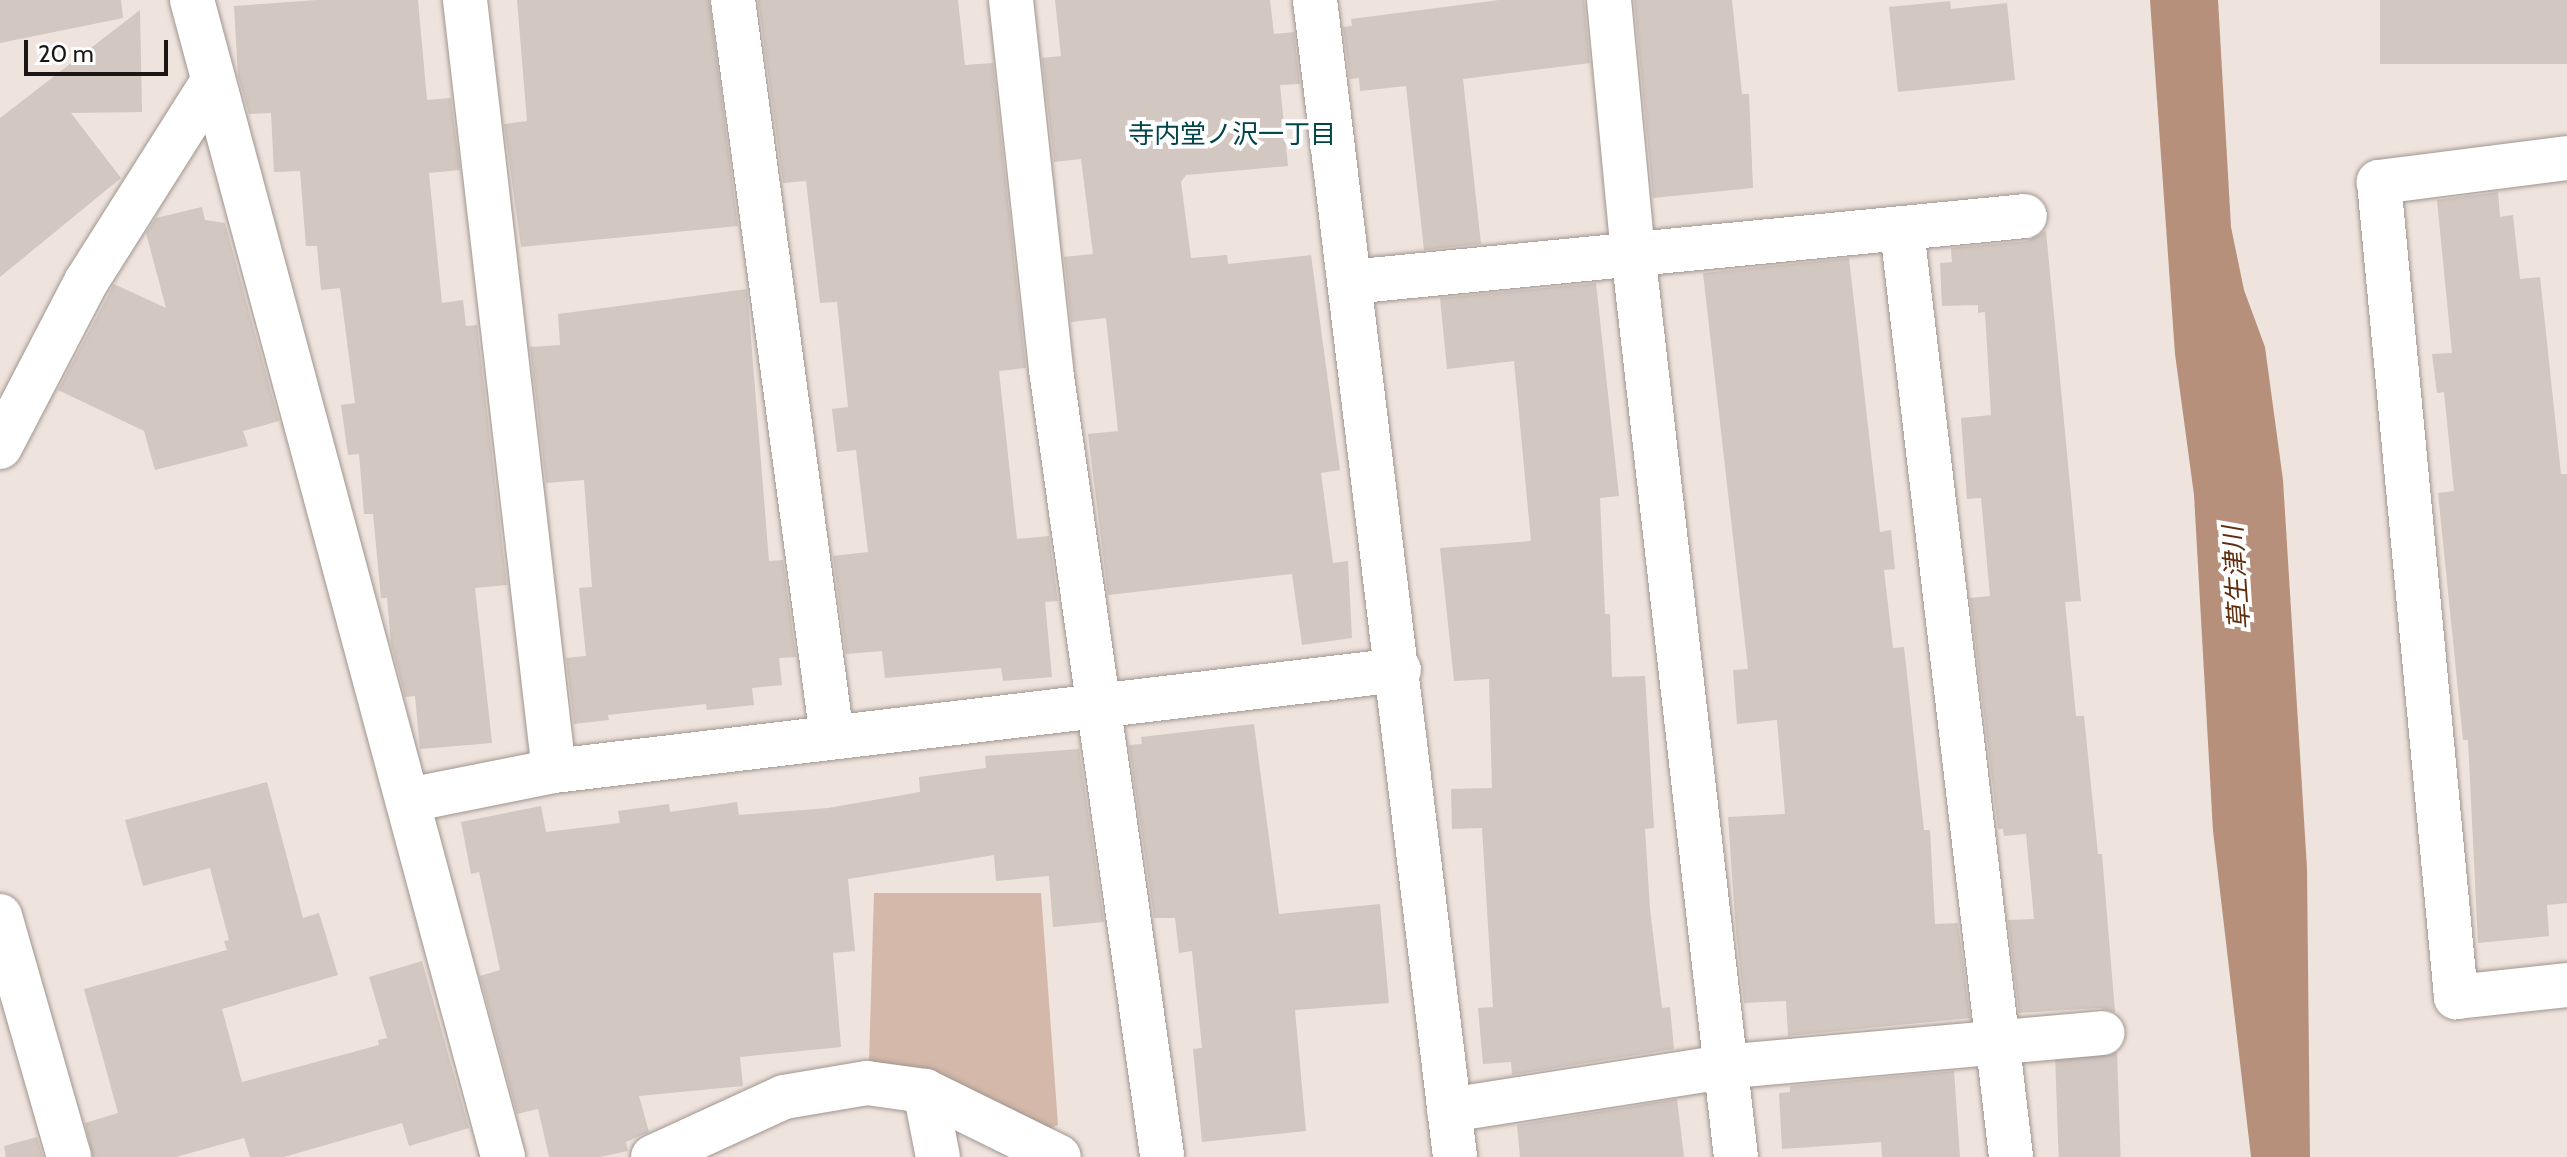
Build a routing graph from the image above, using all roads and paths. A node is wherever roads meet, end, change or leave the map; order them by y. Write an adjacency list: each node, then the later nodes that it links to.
1 (192, 0): 7 (street)
2 (465, 0): 17 (street)
3 (733, 0): 16 (street)
4 (1011, 0): 15 (street)
5 (1315, 0): 12 (street)
6 (1609, 0): 11 (street)
7 (213, 81): 13 (street); 18 (street)
8 (2567, 158): 20 (street)
9 (2025, 216): 10 (street)
10 (1902, 230): 11 (street); 22 (street)
11 (1633, 252): 12 (street); 23 (street)
12 (1350, 282): 14 (street)
13 (0, 447)
14 (1399, 670): 15 (street); 25 (street)
15 (1103, 709): 16 (street); 26 (street)
16 (832, 737): 17 (street)
17 (554, 771): 18 (street)
18 (409, 800): 28 (street)
19 (0, 916): 27 (street)
20 (2567, 985)
21 (2102, 1033): 22 (street)
22 (2000, 1043): 23 (street); 34 (street)
23 (1723, 1067): 25 (street); 33 (street)
24 (925, 1091): 29 (street); 30 (street); 31 (street)
25 (1449, 1110): 32 (street)
26 (1162, 1155)
27 (69, 1157)
28 (503, 1157)
29 (653, 1157)
30 (938, 1157)
31 (1059, 1157)
32 (1455, 1157)
33 (1736, 1157)
34 (2011, 1157)

